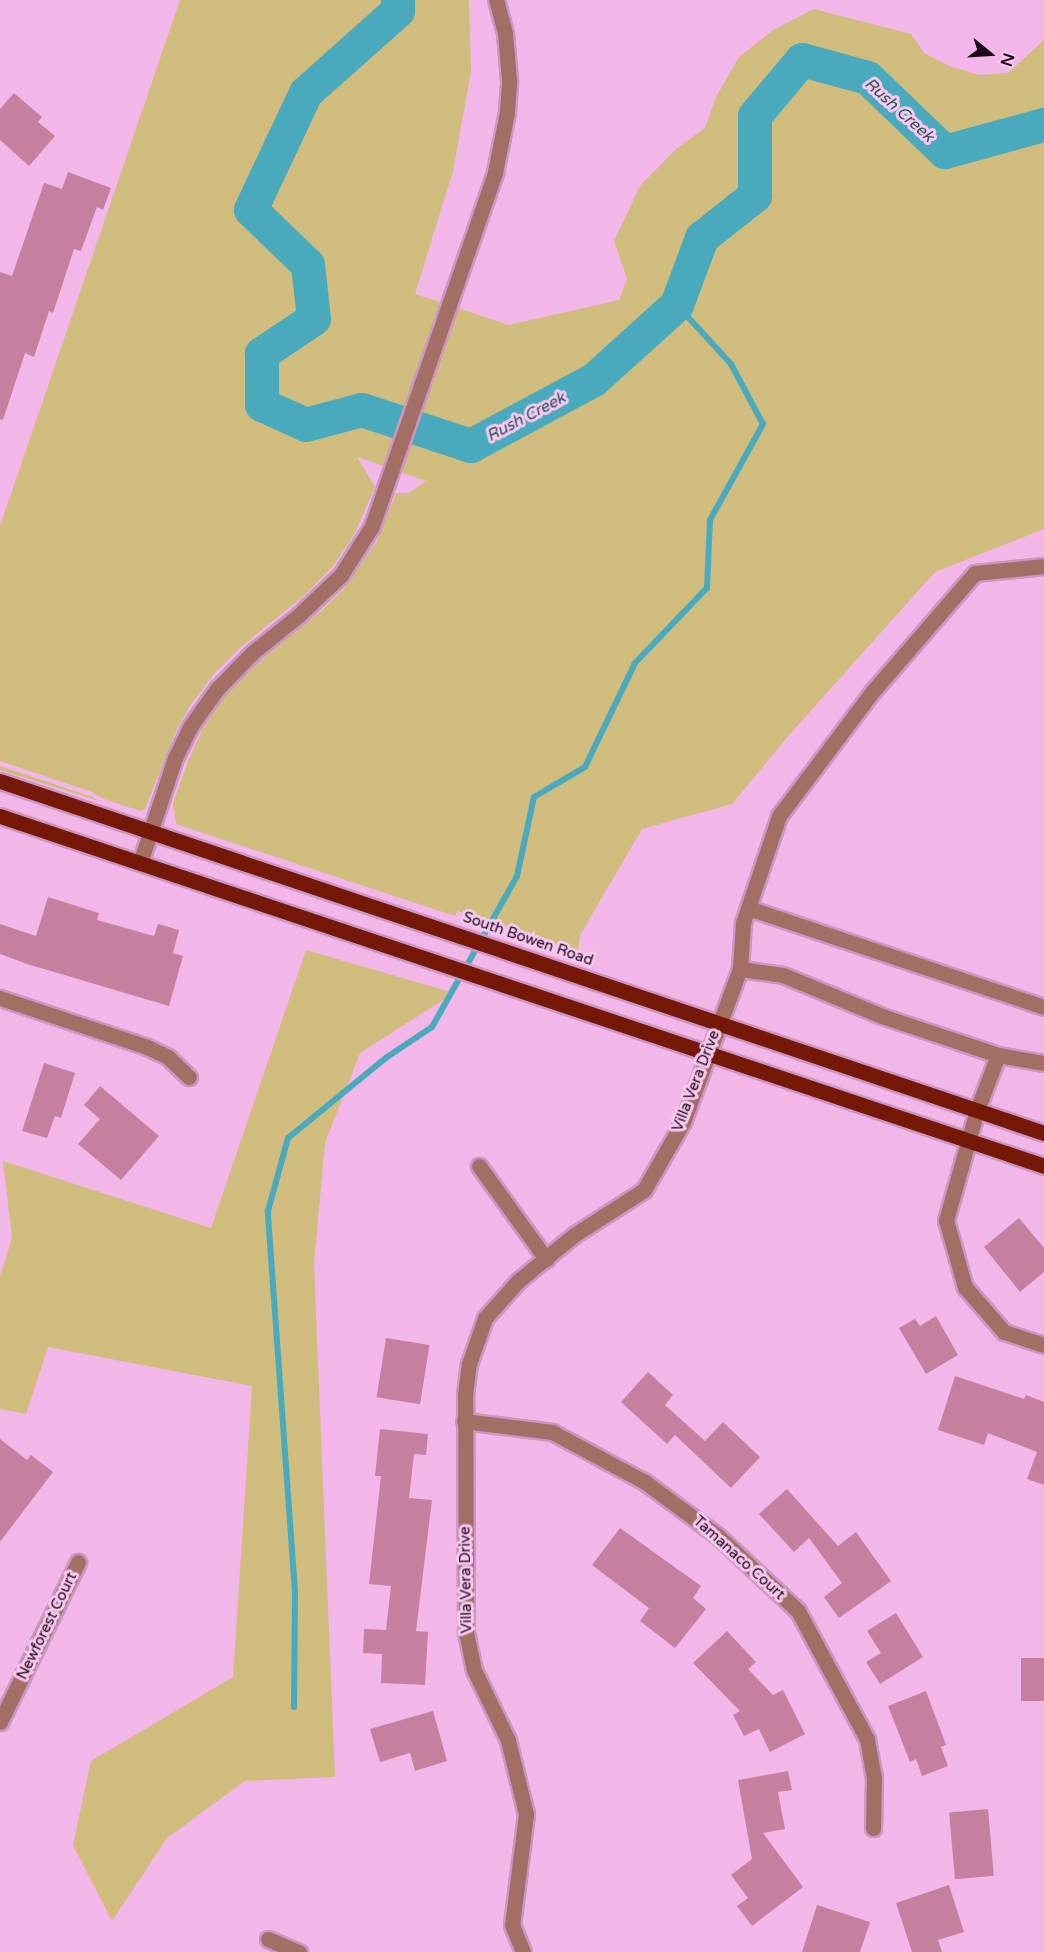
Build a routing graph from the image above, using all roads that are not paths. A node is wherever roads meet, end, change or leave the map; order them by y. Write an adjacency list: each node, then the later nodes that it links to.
1 (496, 0): 5 (street)
2 (1044, 566): 7 (street, Villa Vera Drive)
3 (0, 781): 5 (main road, South Bowen Road)
4 (0, 816): 6 (main road)
5 (151, 832): 6 (street); 11 (main road, South Bowen Road)
6 (140, 863): 12 (main road)
7 (748, 908): 8 (street, Villa Vera Drive); 10 (street)
8 (740, 969): 11 (street, Villa Vera Drive); 13 (street)
9 (0, 998): 15 (street)
10 (1044, 1007)
11 (718, 1023): 12 (street, Villa Vera Drive); 16 (main road, South Bowen Road)
12 (708, 1053): 18 (main road); 21 (street, Villa Vera Drive)
13 (998, 1055): 14 (street); 16 (street)
14 (1044, 1063)
15 (189, 1077)
16 (977, 1110): 17 (main road, South Bowen Road); 18 (street)
17 (1044, 1133)
18 (967, 1140): 20 (main road); 22 (street)
19 (479, 1166): 21 (street)
20 (1044, 1166)
21 (546, 1259): 23 (street, Villa Vera Drive)
22 (1044, 1345)
23 (464, 1421): 26 (street, Tamanaco Court); 29 (street, Villa Vera Drive)
24 (78, 1563): 25 (street, Newforest Court)
25 (0, 1722)
26 (873, 1828)
27 (268, 1939): 28 (street)
28 (299, 1952)
29 (523, 1952)

